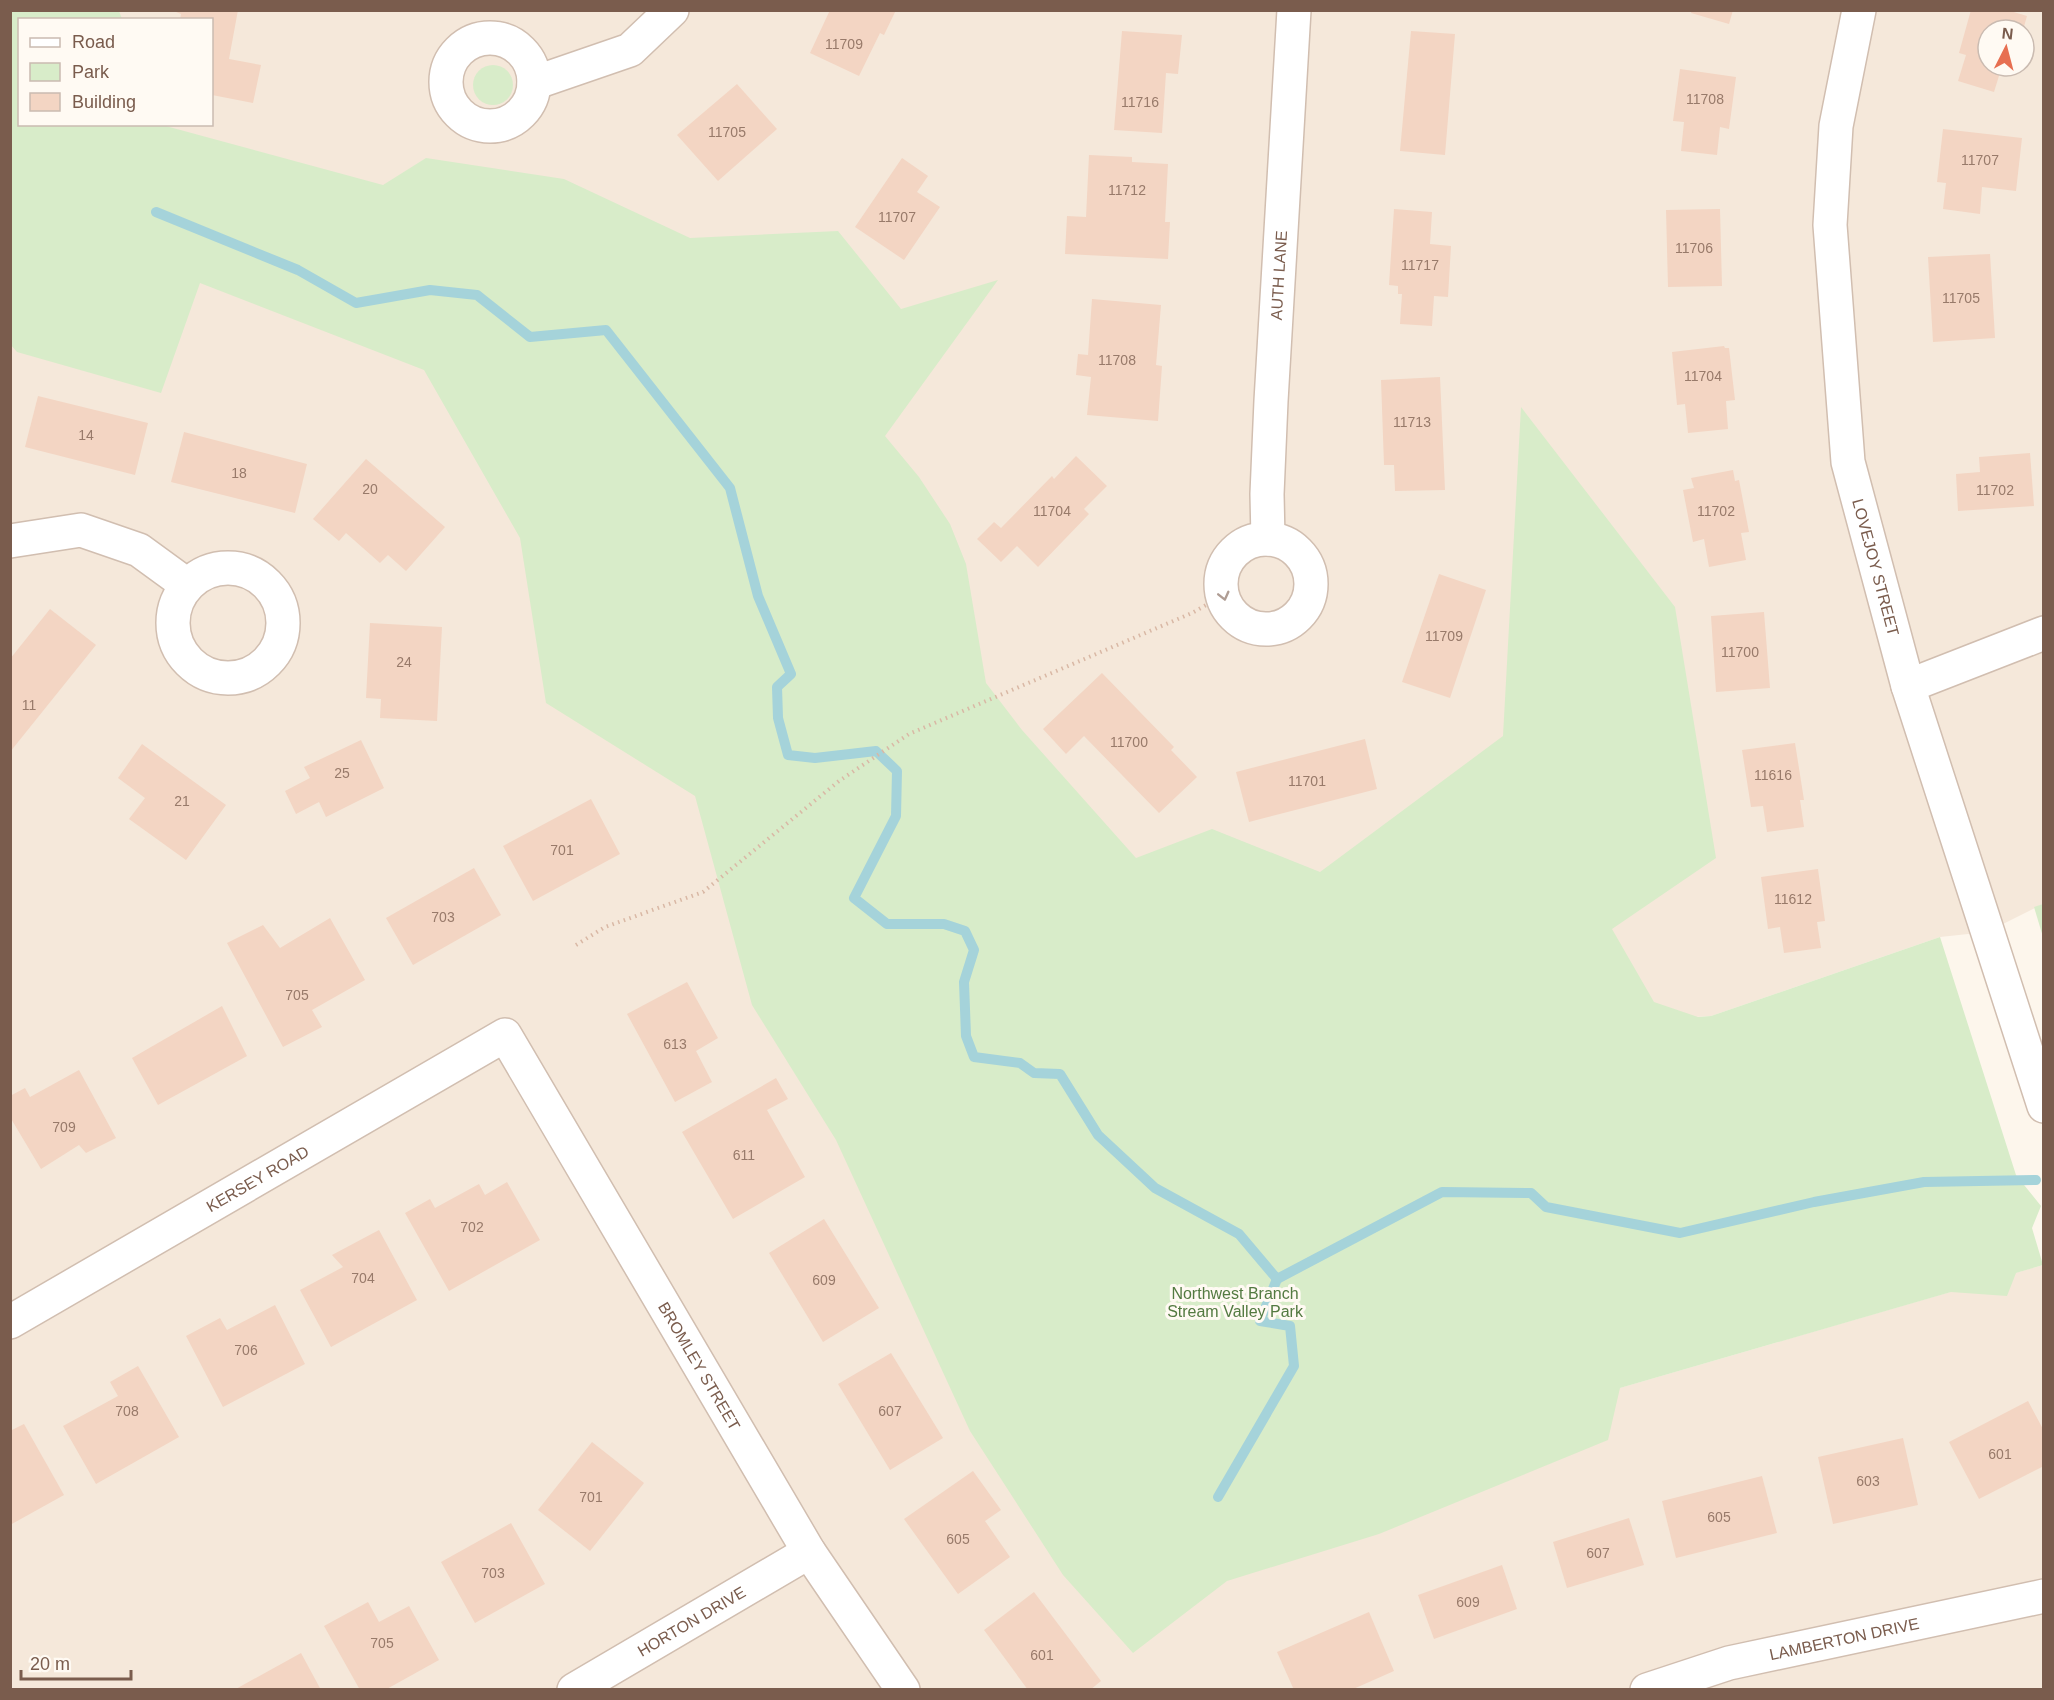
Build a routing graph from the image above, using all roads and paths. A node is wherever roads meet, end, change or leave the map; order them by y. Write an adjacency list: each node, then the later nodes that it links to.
1 (672, 10): 4 (street)
2 (1294, 10): 5 (street, AUTH LANE)
3 (1859, 10): 10 (street, LOVEJOY STREET)
4 (534, 83)
5 (1268, 539): 8 (street); 8 (street, one-way to 5)
6 (10, 541): 7 (street)
7 (187, 585)
8 (1222, 596): 11 (path)
9 (2043, 633): 10 (street)
10 (1908, 686): 13 (street, LOVEJOY STREET)
11 (576, 945)
12 (505, 1035): 14 (street, KERSEY ROAD); 15 (street, BROMLEY STREET)
13 (2043, 1106)
14 (10, 1322)
15 (809, 1552): 17 (street, HORTON DRIVE); 18 (street, BROMLEY STREET)
16 (2043, 1596): 19 (street, LAMBERTON DRIVE)
17 (574, 1689)
18 (903, 1689)
19 (1647, 1689)

